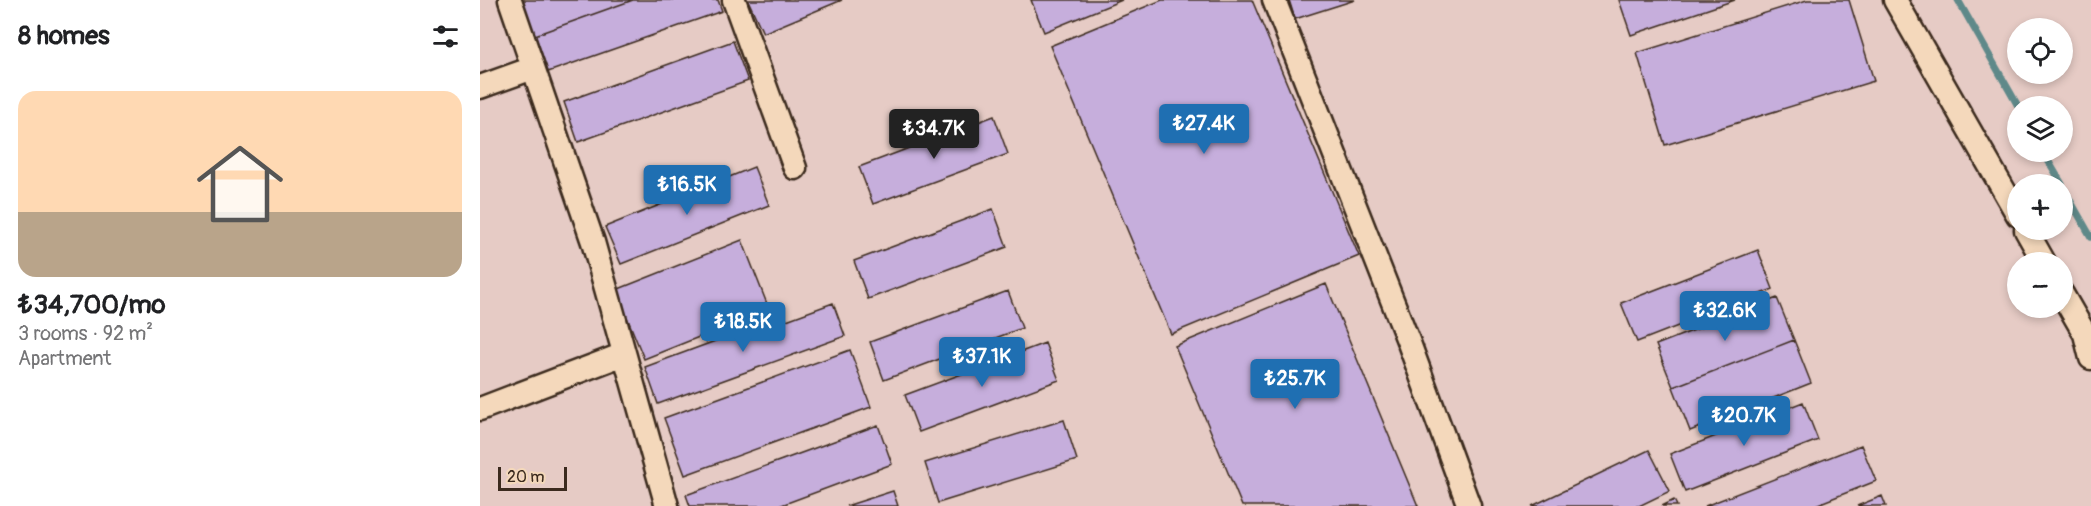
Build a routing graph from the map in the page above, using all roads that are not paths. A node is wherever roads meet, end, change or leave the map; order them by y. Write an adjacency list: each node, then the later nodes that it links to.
1 (510, 0): 5 (street)
2 (734, 0): 7 (street)
3 (1274, 0): 14 (street)
4 (1895, 0): 8 (street)
5 (533, 68): 6 (street); 10 (street)
6 (480, 87)
7 (795, 168)
8 (2007, 196)
9 (2073, 313): 11 (street)
10 (624, 354): 12 (street); 13 (street)
11 (2091, 358)
12 (480, 409)
13 (667, 506)
14 (1469, 506)

